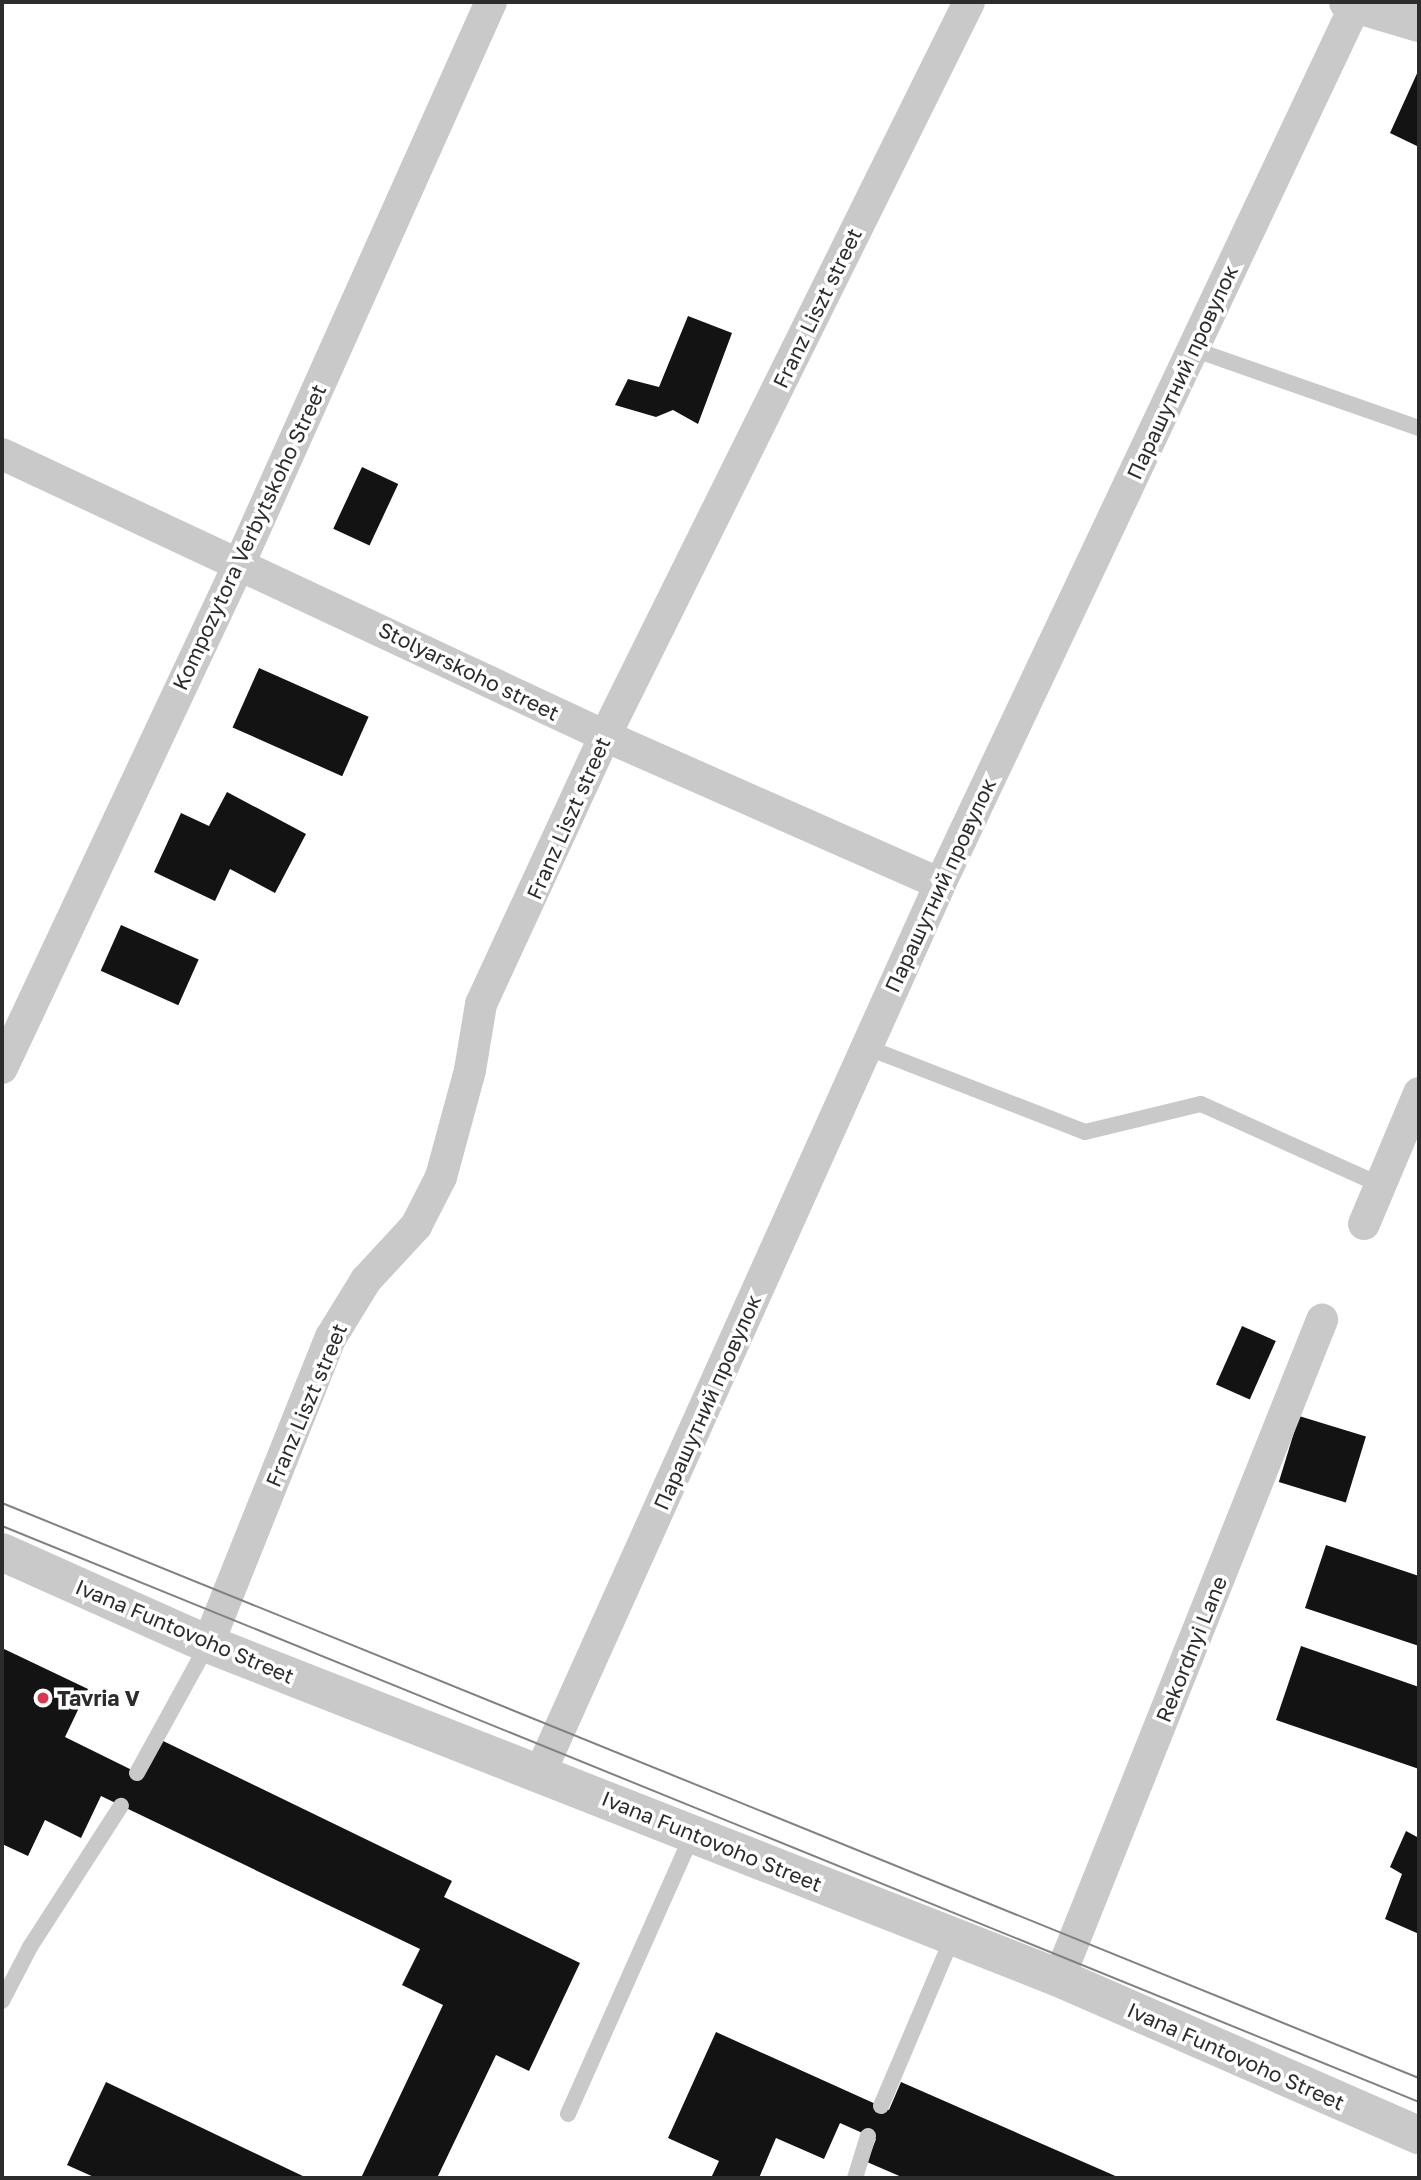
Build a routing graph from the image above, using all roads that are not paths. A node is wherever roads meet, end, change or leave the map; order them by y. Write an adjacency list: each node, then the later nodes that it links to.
1 (491, 2): 8 (street, Kompozytora Verbytskoho Street)
2 (969, 2): 9 (street, Franz Liszt street)
3 (1353, 3): 4 (street); 5 (street, Парашутний провулок)
4 (1419, 23)
5 (1193, 349): 6 (lane); 10 (street, Парашутний провулок)
6 (1419, 428)
7 (2, 454): 8 (street, Stolyarskoho street)
8 (240, 562): 9 (street, Stolyarskoho street); 12 (street, Kompozytora Verbytskoho Street)
9 (605, 736): 10 (street, Stolyarskoho street); 18 (street, Franz Liszt street)
10 (940, 884): 11 (street, Парашутний провулок)
11 (866, 1047): 14 (lane); 20 (street, Парашутний провулок)
12 (2, 1069)
13 (1419, 1093): 14 (street)
14 (1380, 1185): 15 (street)
15 (1364, 1224)
16 (1322, 1320): 24 (street, Rekordnyi Lane)
17 (2, 1552): 18 (street, Ivana Funtovoho Street)
18 (208, 1644): 19 (lane); 20 (street, Ivana Funtovoho Street)
19 (137, 1773)
20 (540, 1773): 22 (street, Ivana Funtovoho Street)
21 (121, 1806): 25 (lane)
22 (692, 1833): 23 (street, Ivana Funtovoho Street); 27 (lane)
23 (953, 1936): 24 (street, Ivana Funtovoho Street); 26 (lane)
24 (1059, 1978): 29 (street, Ivana Funtovoho Street)
25 (2, 2001)
26 (881, 2106)
27 (568, 2114)
28 (868, 2136): 30 (lane)
29 (1419, 2136)
30 (855, 2178)

